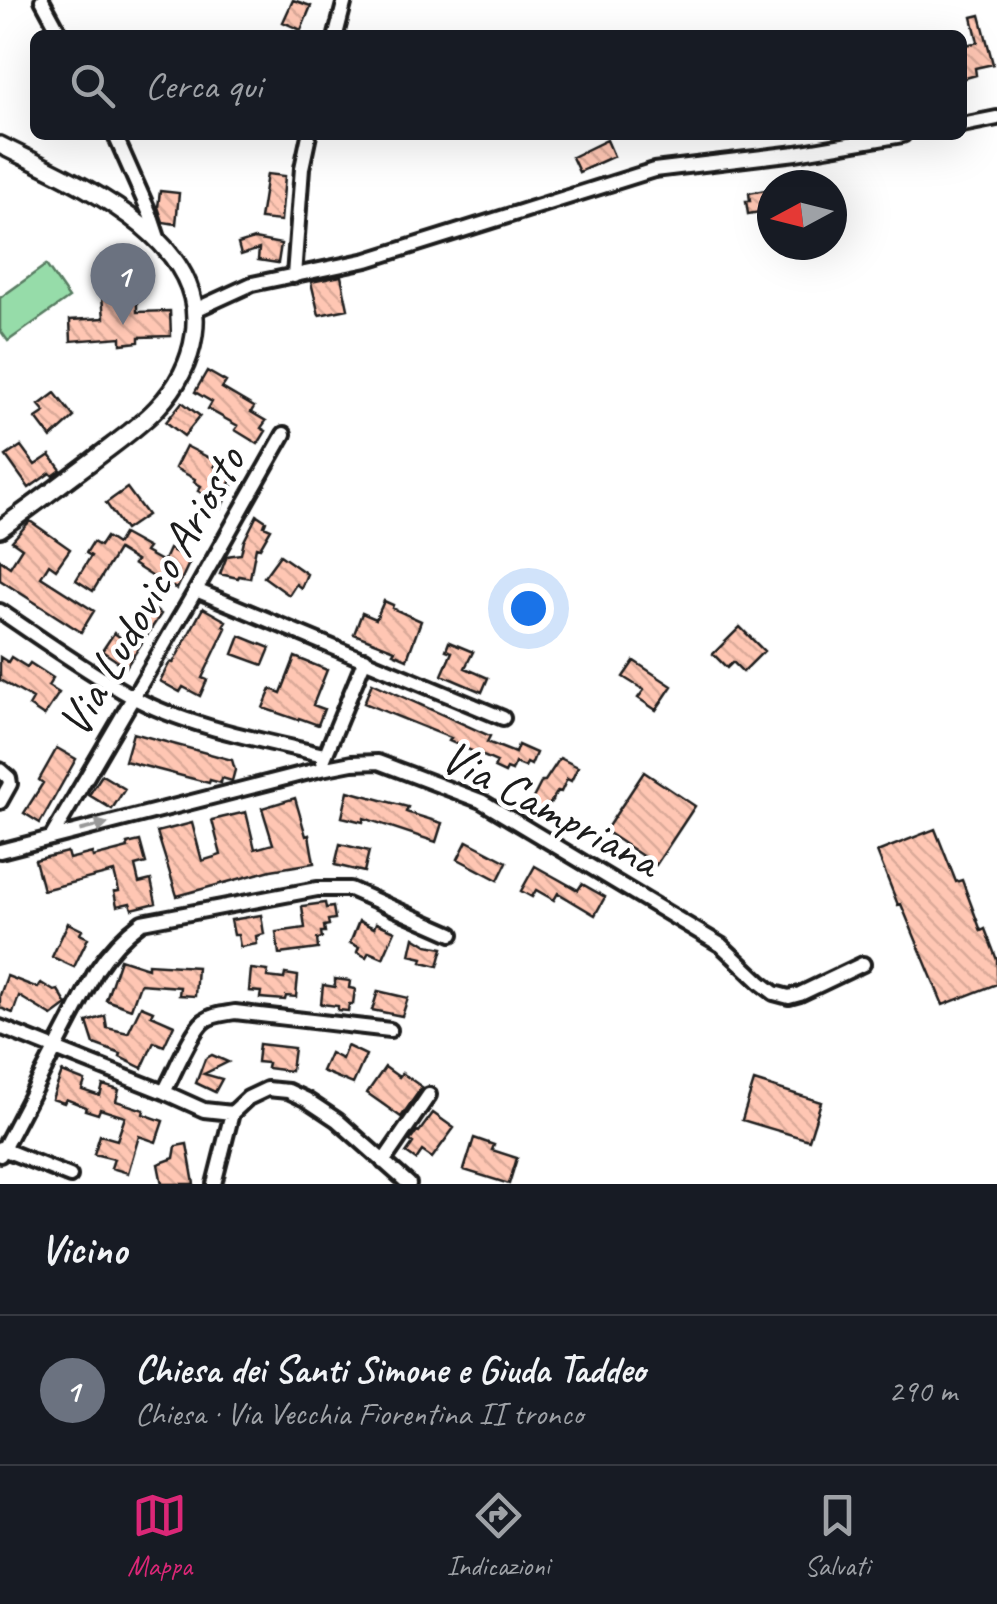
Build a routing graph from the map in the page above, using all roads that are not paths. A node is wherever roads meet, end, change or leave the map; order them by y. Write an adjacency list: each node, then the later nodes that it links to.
1 (42, 0): 3 (street)
2 (345, 0): 4 (street)
3 (58, 30)
4 (337, 30)
5 (997, 118): 6 (street)
6 (967, 124)
7 (117, 140): 11 (street)
8 (309, 140): 12 (street)
9 (873, 140): 12 (street)
10 (0, 145): 11 (street)
11 (159, 240): 13 (street)
12 (294, 276): 13 (street)
13 (195, 310): 15 (street)
14 (284, 434): 16 (street, Via Ludovico Ariosto)
15 (0, 530)
16 (196, 590): 18 (street); 19 (street, Via Ludovico Ariosto)
17 (0, 611): 19 (street)
18 (365, 659): 20 (street); 21 (street)
19 (132, 698): 21 (street); 24 (street, Via Ludovico Ariosto)
20 (503, 718)
21 (322, 762): 24 (street, Via Campriana, one-way to 21); 27 (street, Via Campriana)
22 (0, 770): 23 (street)
23 (0, 802)
24 (52, 838): 25 (street, Via Campriana)
25 (0, 852)
26 (452, 934): 30 (street)
27 (863, 964)
28 (0, 1028): 30 (street)
29 (390, 1030): 31 (street)
30 (56, 1050): 31 (street); 34 (street)
31 (164, 1092): 33 (street)
32 (429, 1095): 35 (street)
33 (232, 1113): 35 (street); 37 (street)
34 (1, 1151): 36 (street)
35 (382, 1162): 38 (street)
36 (70, 1176)
37 (214, 1184)
38 (409, 1184)

